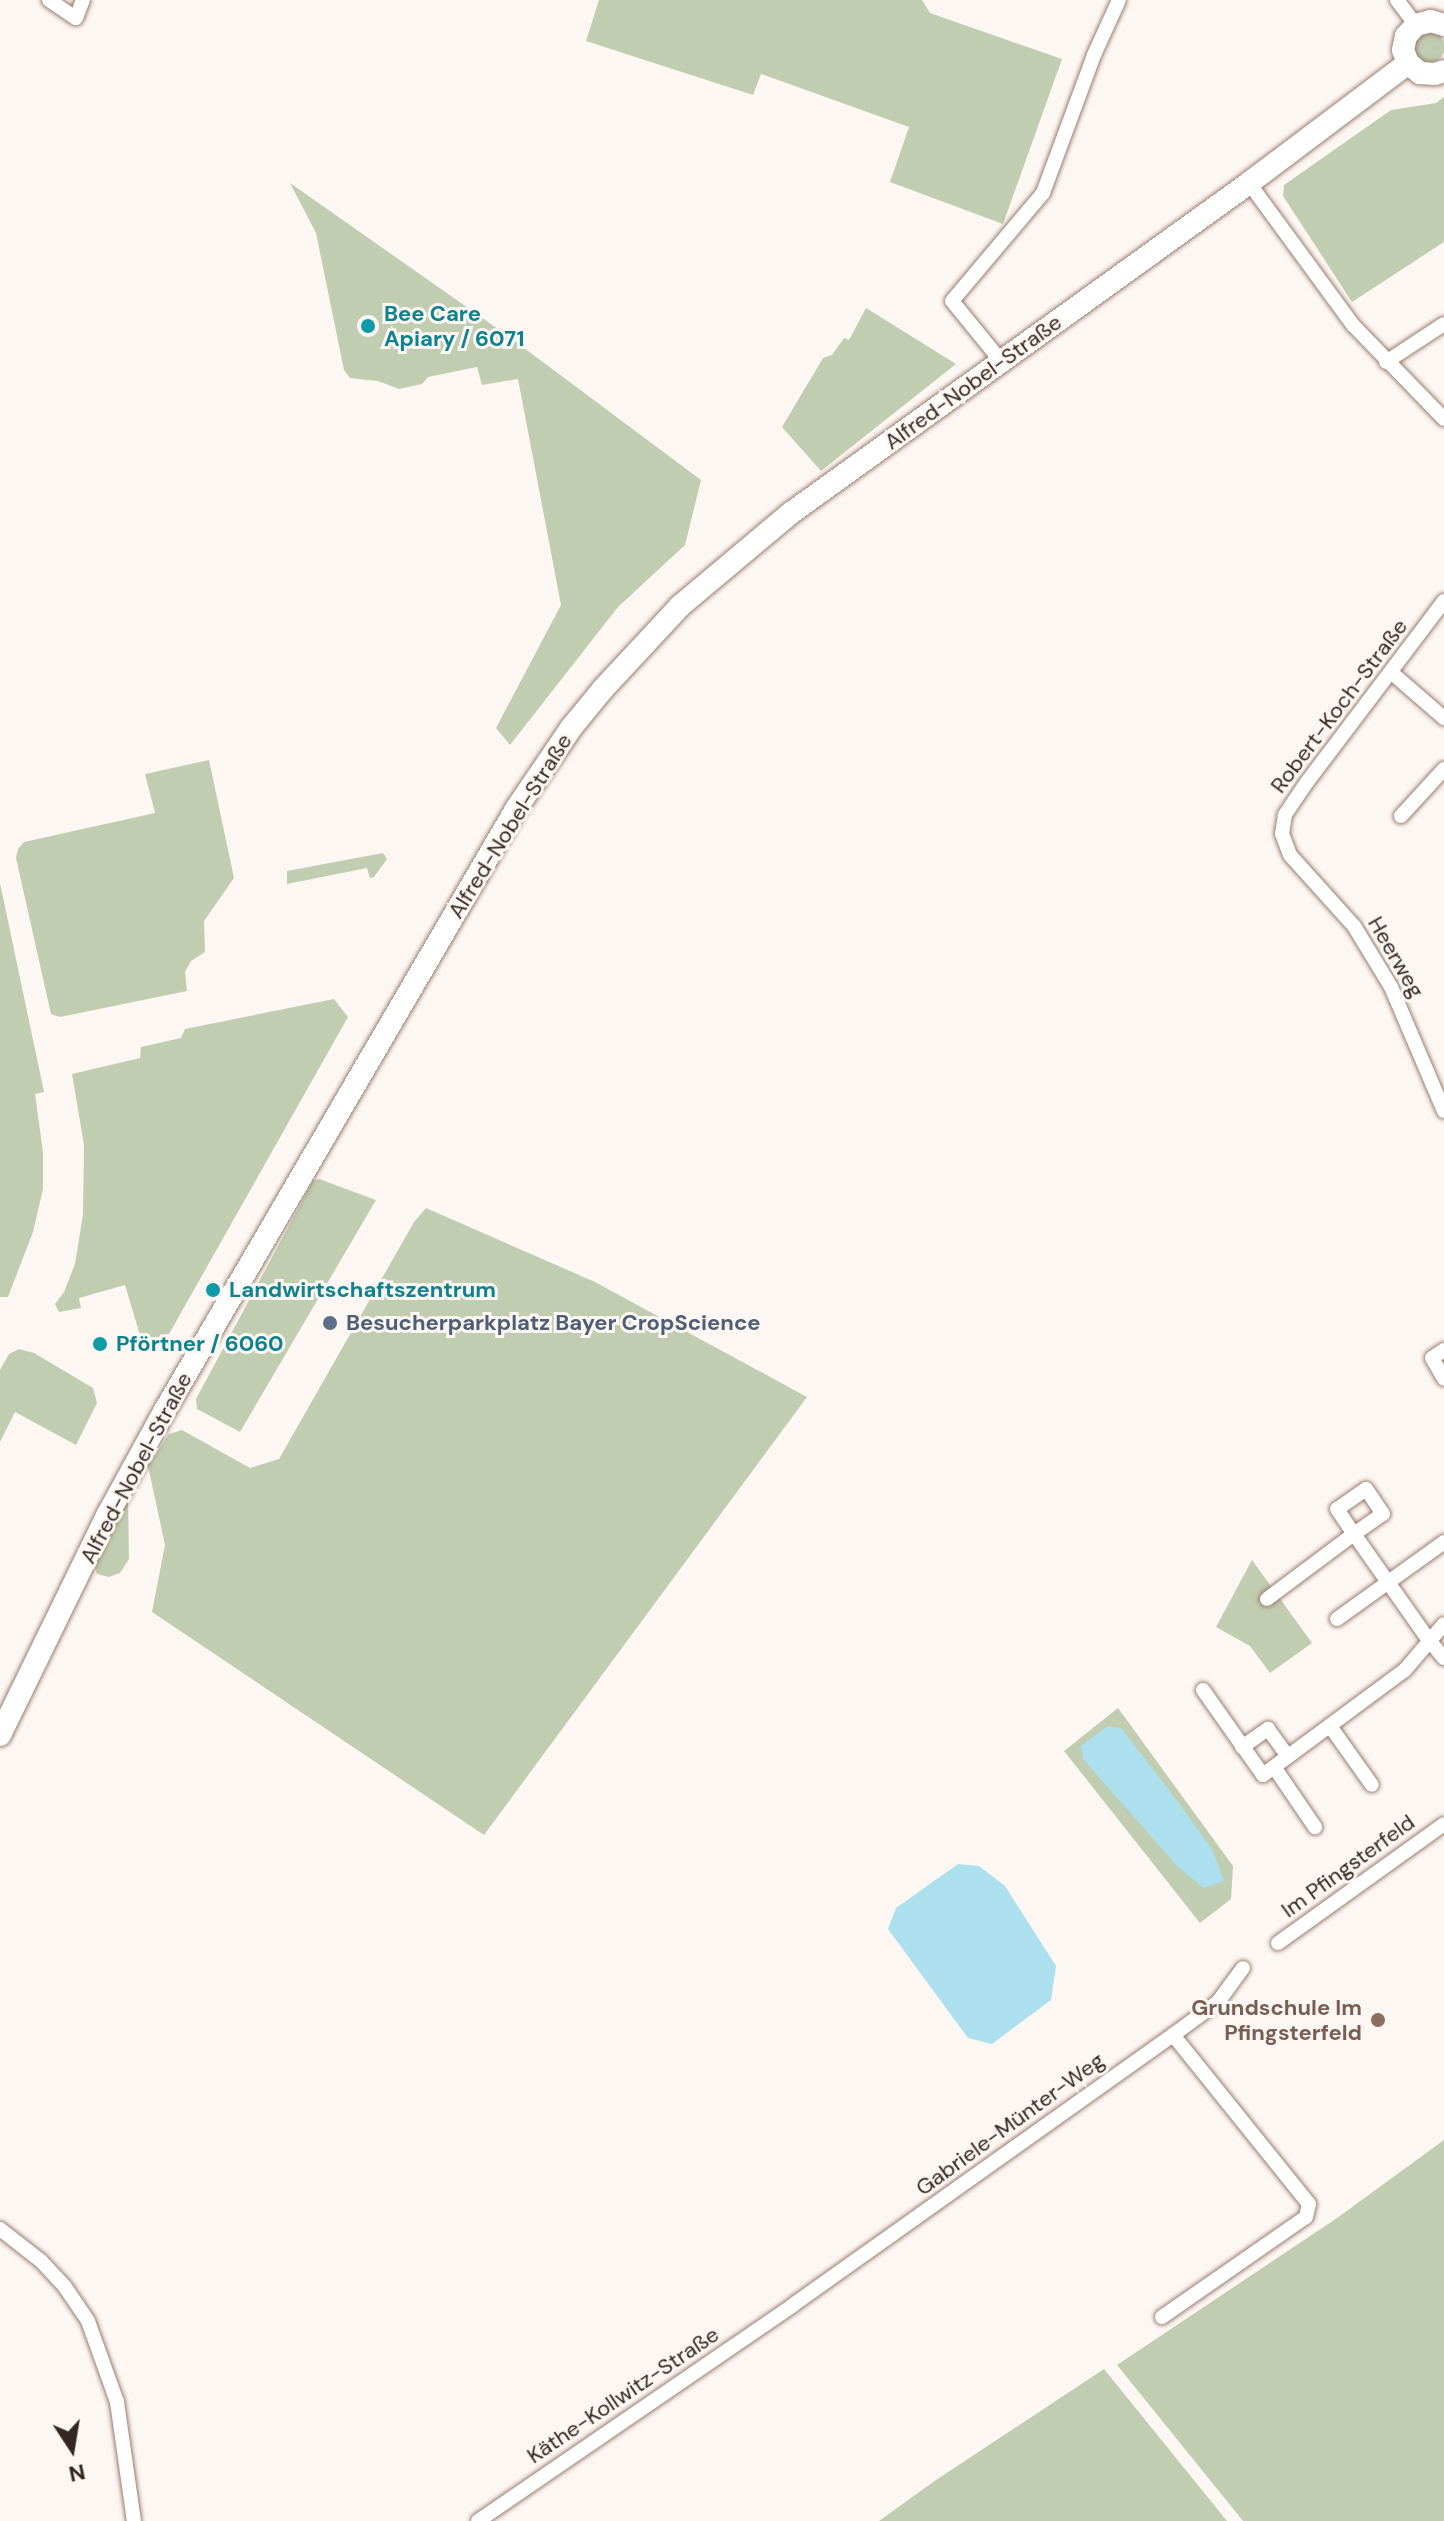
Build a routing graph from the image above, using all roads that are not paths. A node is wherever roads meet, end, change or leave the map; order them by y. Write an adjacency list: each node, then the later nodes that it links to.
1 (49, 0): 2 (street)
2 (83, 0)
3 (1119, 0): 11 (street)
4 (1397, 0): 5 (street)
5 (1416, 25): 6 (street); 7 (street)
6 (1444, 25)
7 (1408, 63): 8 (street); 9 (street, Alfred-Nobel-Straße)
8 (1444, 71)
9 (1249, 183): 11 (street, Alfred-Nobel-Straße); 12 (street)
10 (1444, 324): 12 (street)
11 (1001, 361): 32 (street, Alfred-Nobel-Straße)
12 (1386, 362): 13 (street)
13 (1444, 419)
14 (1444, 601): 15 (street, Robert-Koch-Straße)
15 (1392, 673): 16 (street); 19 (street, Robert-Koch-Straße)
16 (1444, 718)
17 (1444, 769): 18 (street)
18 (1401, 816)
19 (1284, 841): 20 (street, Heerweg)
20 (1444, 1111)
21 (1444, 1350): 22 (street)
22 (1444, 1379)
23 (1444, 1542): 24 (street)
24 (1388, 1582): 25 (street); 26 (street); 28 (street)
25 (1267, 1599)
26 (1337, 1619)
27 (1444, 1624): 28 (street)
28 (1428, 1639): 29 (street); 31 (street)
29 (1444, 1658)
30 (1203, 1690): 33 (street)
31 (1330, 1726): 34 (street); 36 (street)
32 (0, 1735)
33 (1242, 1747): 34 (street); 35 (street)
34 (1288, 1757): 35 (street)
35 (1274, 1767): 38 (street)
36 (1372, 1785)
37 (1444, 1824): 39 (street, Im Pfingsterfeld)
38 (1315, 1827)
39 (1278, 1943)
40 (1243, 1968): 41 (street, Gabriele-Münter-Weg)
41 (1173, 2035): 43 (street, Gabriele-Münter-Weg); 44 (street)
42 (0, 2229): 45 (street)
43 (793, 2305): 46 (street, Käthe-Kollwitz-Straße)
44 (1162, 2317)
45 (134, 2521)
46 (478, 2521)

